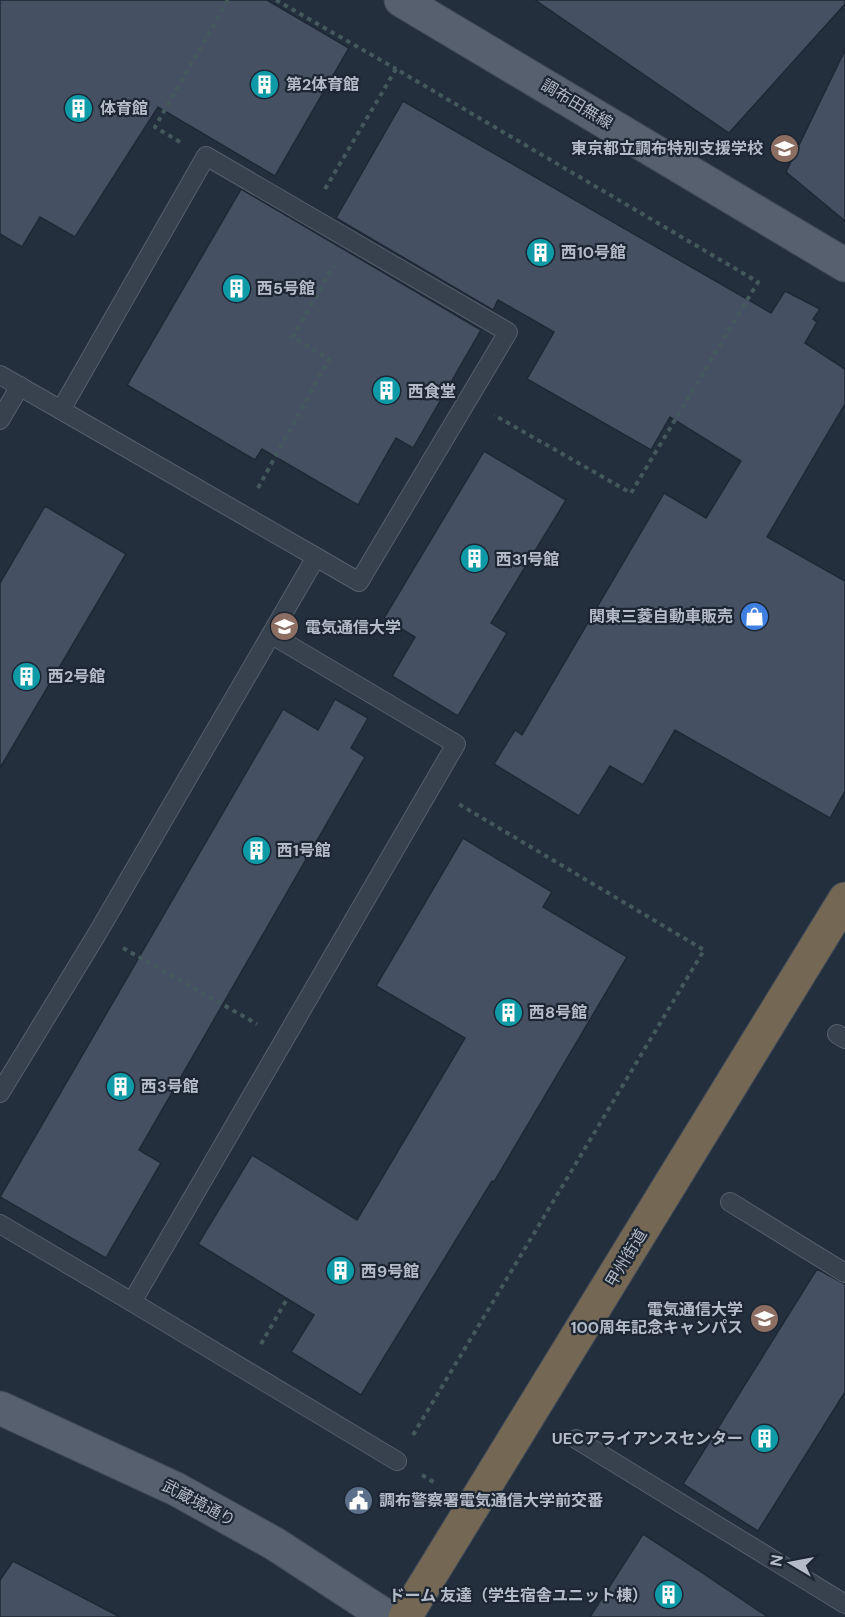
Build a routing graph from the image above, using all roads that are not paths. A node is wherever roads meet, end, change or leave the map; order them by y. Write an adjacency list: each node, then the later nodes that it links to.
1 (401, 0): 2 (main road, 調布田無線)
2 (845, 265)
3 (0, 375): 4 (lane)
4 (20, 386): 5 (lane); 6 (lane)
5 (62, 410): 7 (lane); 7 (lane)
6 (0, 420)
7 (316, 557): 8 (lane)
8 (272, 635): 10 (lane); 14 (lane)
9 (845, 899): 20 (highway, 甲州街道)
10 (0, 1094)
11 (730, 1202): 13 (lane)
12 (0, 1224): 14 (lane)
13 (845, 1273)
14 (132, 1302): 17 (lane)
15 (0, 1408): 19 (main road, 武蔵境通り)
16 (576, 1439): 18 (lane)
17 (398, 1461)
18 (845, 1604)
19 (387, 1617)
20 (405, 1617)

